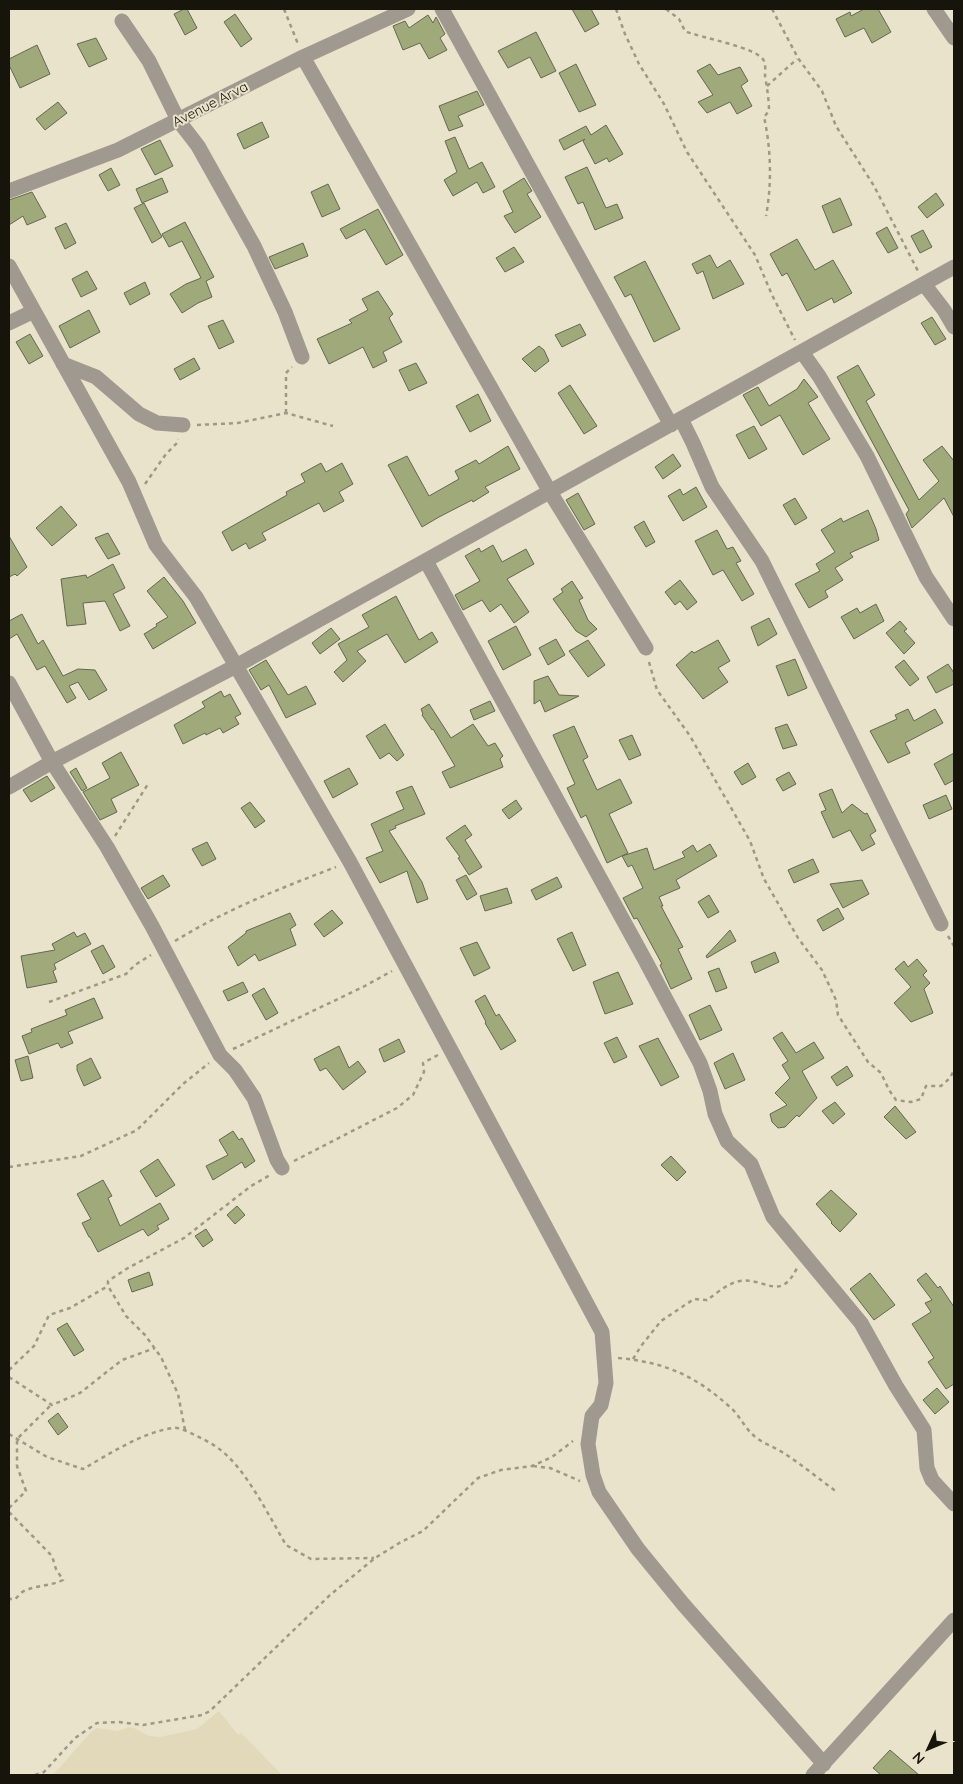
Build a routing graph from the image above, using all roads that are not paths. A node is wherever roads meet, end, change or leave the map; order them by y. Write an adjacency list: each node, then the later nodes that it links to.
1 (408, 9): 6 (street, Avenue Arva)
2 (442, 9): 18 (street)
3 (934, 9): 5 (street)
4 (122, 21): 7 (street)
5 (954, 38)
6 (303, 57): 7 (street, Avenue Arva); 20 (street)
7 (178, 120): 8 (street, Avenue Arva); 16 (street)
8 (9, 191)
9 (9, 266): 12 (street)
10 (954, 267): 11 (street)
11 (924, 284): 14 (street); 15 (street)
12 (34, 311): 13 (street); 17 (street)
13 (9, 323)
14 (954, 327)
15 (802, 352): 18 (street); 22 (street)
16 (302, 357)
17 (63, 364): 19 (street); 24 (street)
18 (676, 422): 20 (street); 28 (street)
19 (183, 425)
20 (550, 492): 21 (street); 23 (street)
21 (426, 561): 24 (street); 30 (street)
22 (954, 619)
23 (646, 648)
24 (236, 666): 26 (street); 32 (street)
25 (9, 683): 26 (street)
26 (52, 762): 27 (street); 29 (street)
27 (9, 787)
28 (941, 924)
29 (282, 1168)
30 (954, 1504)
31 (954, 1620): 32 (street)
32 (824, 1764): 33 (street)
33 (814, 1775)

